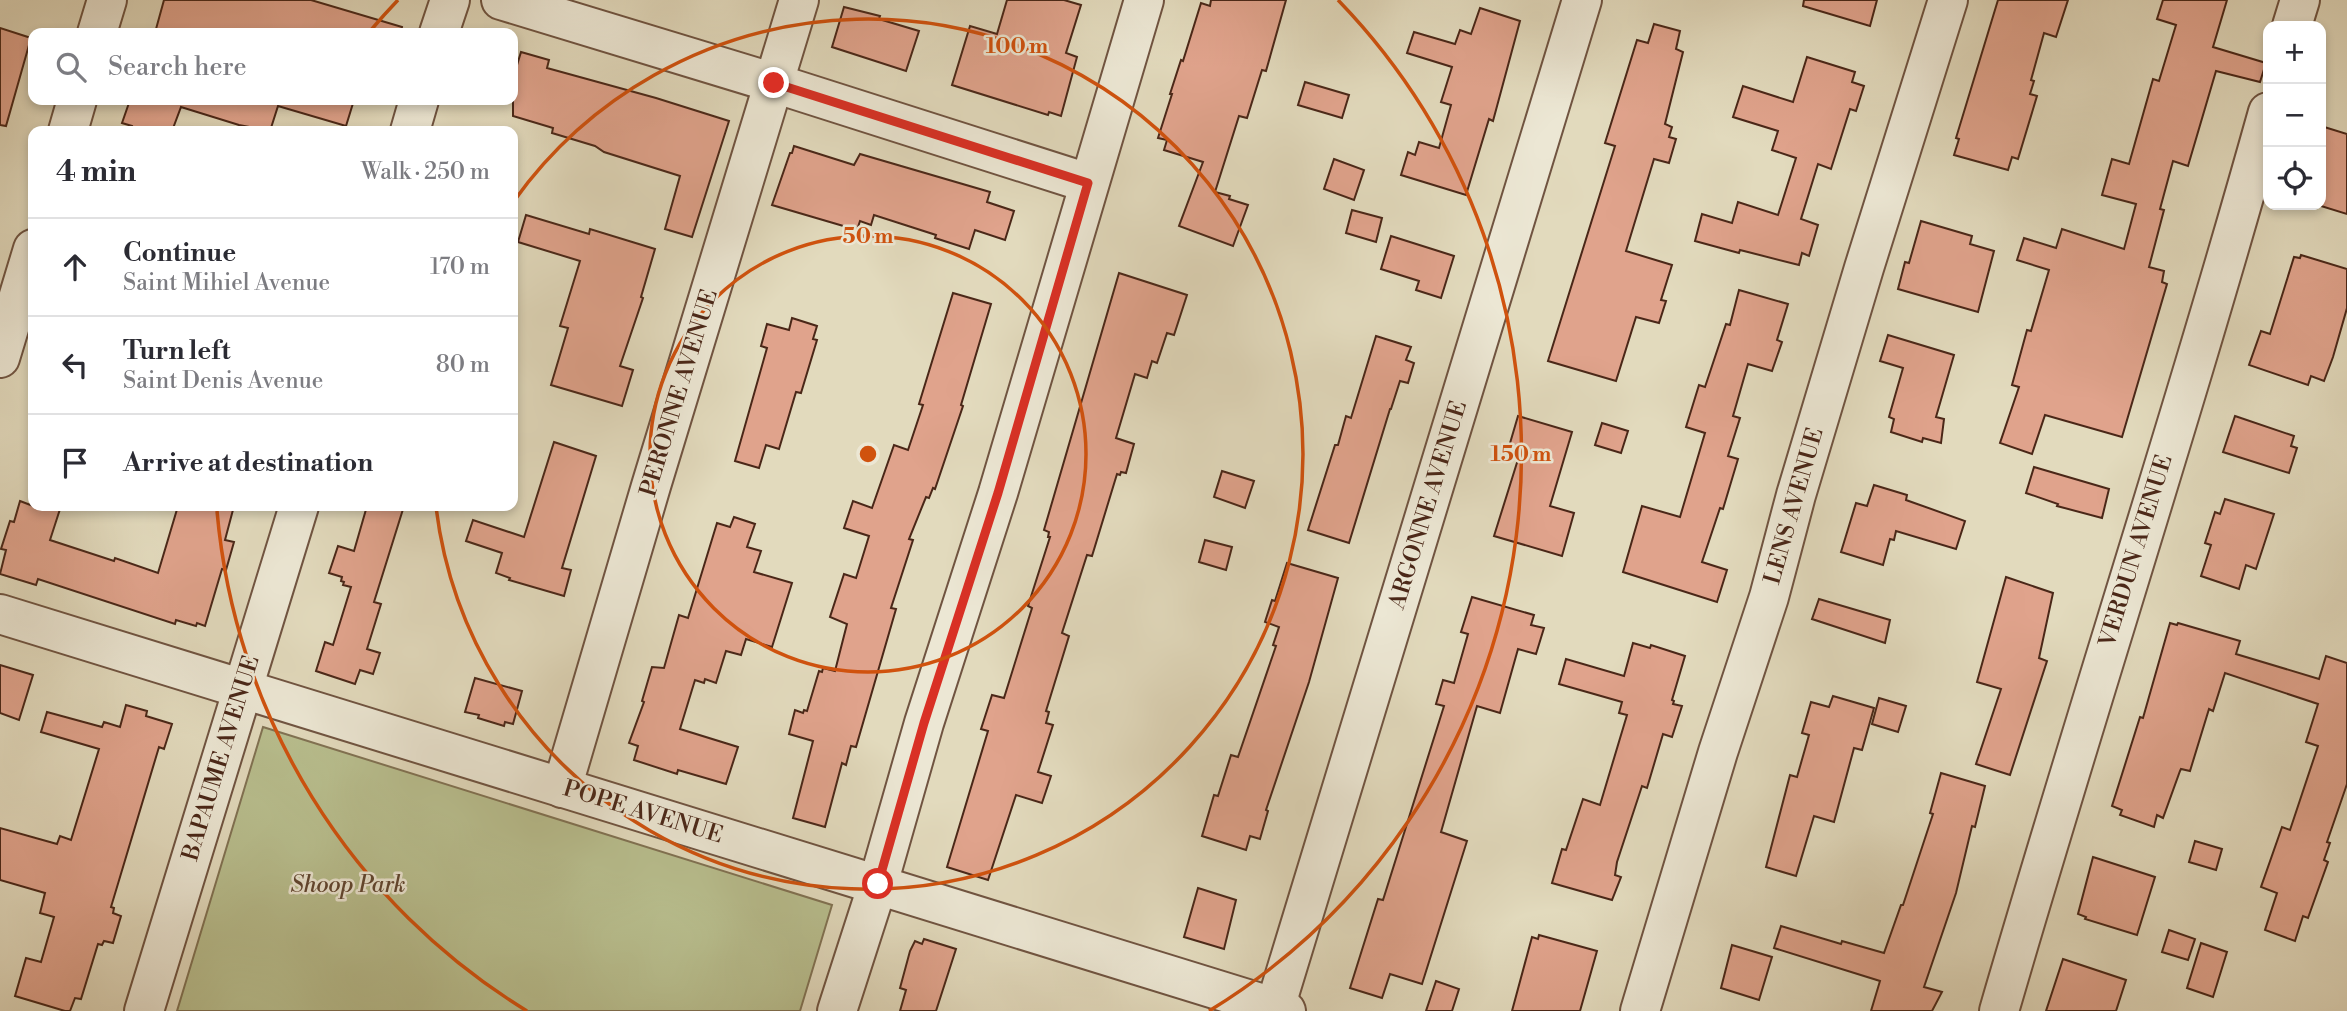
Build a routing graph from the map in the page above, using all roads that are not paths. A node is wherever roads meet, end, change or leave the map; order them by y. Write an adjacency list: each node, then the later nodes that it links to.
1 (107, 0): 10 (street)
2 (450, 0): 11 (street)
3 (501, 0): 12 (street)
4 (799, 0): 12 (street, PERONNE AVENUE)
5 (1144, 0): 18 (street)
6 (1582, 0): 27 (street, ARGONNE AVENUE)
7 (1948, 0): 30 (street, LENS AVENUE)
8 (2300, 0): 9 (street)
9 (2294, 21)
10 (99, 28)
11 (441, 28)
12 (774, 83): 18 (street); 24 (street, PERONNE AVENUE)
13 (76, 105): 15 (street)
14 (418, 105): 16 (street)
15 (69, 126)
16 (411, 126)
17 (2263, 130): 26 (street, VERDUN AVENUE)
18 (1088, 183): 25 (street)
19 (28, 266): 20 (street)
20 (0, 358)
21 (297, 511): 23 (street, BAPAUME AVENUE)
22 (0, 614): 23 (street, POPE AVENUE)
23 (241, 689): 24 (street, POPE AVENUE); 28 (street, BAPAUME AVENUE)
24 (562, 788): 25 (street, POPE AVENUE)
25 (878, 884): 27 (street, POPE AVENUE); 29 (street)
26 (2002, 1001)
27 (1278, 1010)
28 (144, 1011)
29 (837, 1011)
30 (1640, 1011)

